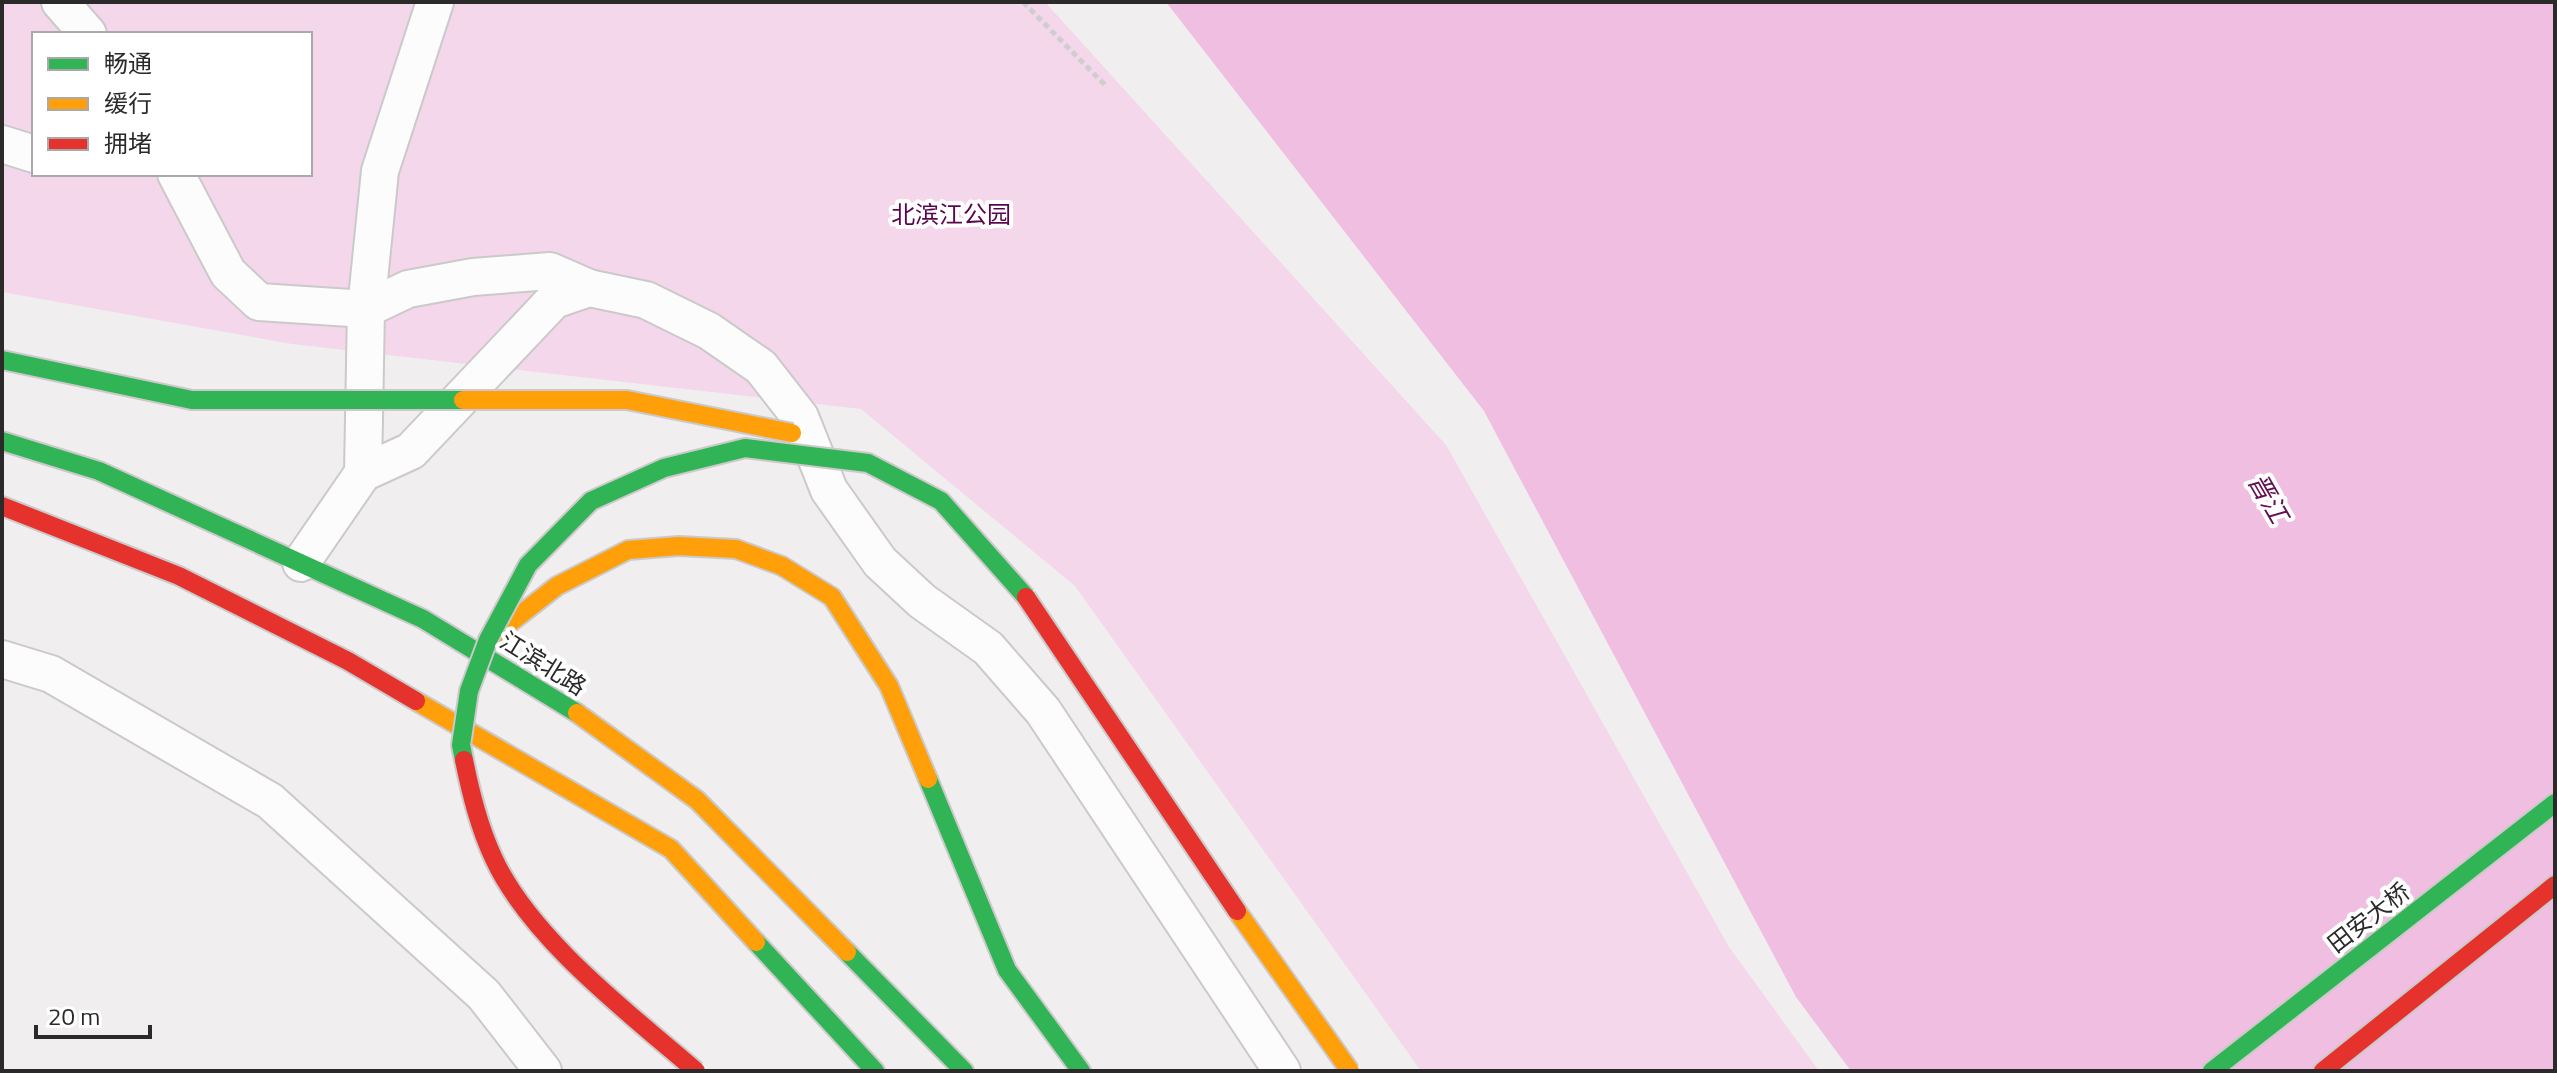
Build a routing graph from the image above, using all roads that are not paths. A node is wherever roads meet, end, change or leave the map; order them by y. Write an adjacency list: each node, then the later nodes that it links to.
1 (60, 2): 3 (street)
2 (435, 2): 8 (street)
3 (86, 32)
4 (2, 144): 5 (street)
5 (32, 153)
6 (177, 176): 8 (street)
7 (589, 288): 8 (street); 12 (street); 24 (street)
8 (366, 309): 12 (street)
9 (2, 360): 11 (main road, bridge)
10 (2, 441): 14 (main road, 江滨北路)
11 (868, 463): 15 (main road, bridge); 25 (main road, bridge)
12 (363, 473): 14 (street)
13 (2, 506): 21 (main road)
14 (301, 563): 22 (main road, 江滨北路)
15 (488, 640): 20 (main road, bridge); 23 (main road)
16 (2, 659): 19 (street)
17 (2555, 803): 26 (main road, 田安大桥)
18 (2555, 885): 27 (main road)
19 (543, 1071)
20 (696, 1071)
21 (875, 1071)
22 (964, 1071)
23 (1081, 1071)
24 (1282, 1071)
25 (1350, 1071)
26 (2212, 1071)
27 (2323, 1071)

